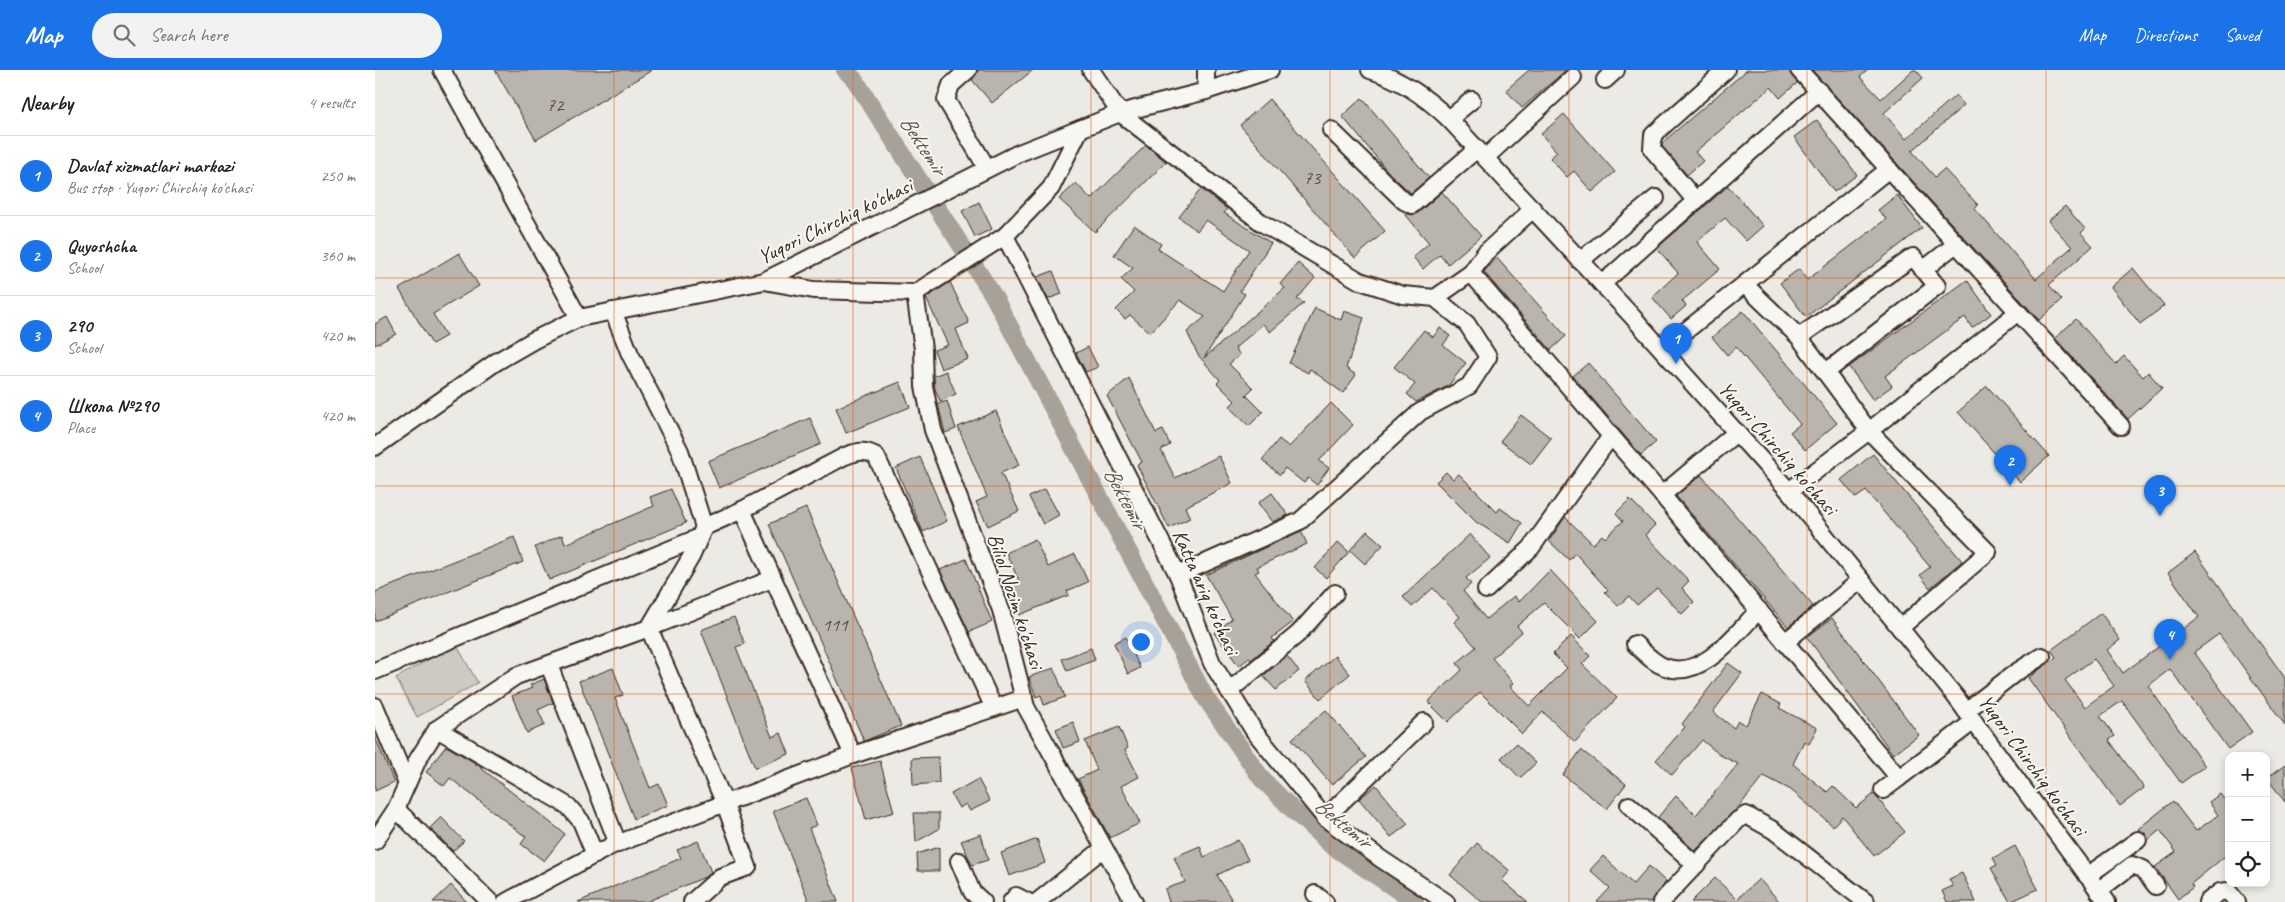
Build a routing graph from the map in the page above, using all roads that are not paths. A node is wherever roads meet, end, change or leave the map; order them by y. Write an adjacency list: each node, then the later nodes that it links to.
1 (442, 70): 35 (street)
2 (968, 70): 18 (street)
3 (1091, 70): 13 (street)
4 (1206, 70): 10 (street)
5 (1270, 70): 10 (street, Yuqori Chirchiq ko'chasi)
6 (1369, 70): 14 (street, Yuqori Chirchiq ko'chasi)
7 (1726, 70): 21 (street)
8 (1799, 70): 11 (street)
9 (1573, 77): 17 (street)
10 (1205, 91): 13 (street, Yuqori Chirchiq ko'chasi)
11 (1819, 91): 19 (street); 21 (street)
12 (1472, 100): 14 (street)
13 (1120, 113): 15 (street, Yuqori Chirchiq ko'chasi); 32 (street)
14 (1449, 119): 17 (street, Yuqori Chirchiq ko'chasi)
15 (1080, 129): 18 (street, Yuqori Chirchiq ko'chasi); 23 (street)
16 (1331, 130): 17 (street)
17 (1481, 154): 22 (street, Yuqori Chirchiq ko'chasi)
18 (987, 168): 28 (street, Yuqori Chirchiq ko'chasi)
19 (1889, 169): 24 (street); 30 (street)
20 (1657, 198): 25 (street)
21 (1695, 201): 29 (street)
22 (1533, 209): 25 (street, Yuqori Chirchiq ko'chasi); 27 (street)
23 (1005, 236): 31 (street); 48 (street, Katta ariq ko'chasi)
24 (1956, 244): 26 (street); 34 (street)
25 (1580, 260): 29 (street, Yuqori Chirchiq ko'chasi)
26 (1923, 270): 36 (street); 38 (street)
27 (1471, 273): 32 (street); 42 (street)
28 (764, 281): 31 (street); 33 (street, Yuqori Chirchiq ko'chasi)
29 (1602, 284): 37 (street, Yuqori Chirchiq ko'chasi)
30 (1745, 286): 36 (street); 37 (street)
31 (915, 292): 62 (street, Biliol Nozim ko'chasi)
32 (1435, 298): 48 (street)
33 (613, 311): 35 (street, Yuqori Chirchiq ko'chasi); 47 (street)
34 (2018, 312): 39 (street); 40 (street)
35 (579, 318): 43 (street, Yuqori Chirchiq ko'chasi)
36 (1799, 337): 38 (street)
37 (1663, 349): 41 (street, Yuqori Chirchiq ko'chasi)
38 (1827, 372): 40 (street)
39 (2121, 426)
40 (1869, 431): 44 (street); 55 (street)
41 (1737, 432): 44 (street, Yuqori Chirchiq ko'chasi); 45 (street)
42 (1611, 436): 45 (street); 51 (street)
43 (375, 447)
44 (1789, 490): 50 (street, Yuqori Chirchiq ko'chasi)
45 (1662, 496): 53 (street)
46 (742, 510): 47 (street); 49 (street); 64 (street)
47 (702, 532): 54 (street); 60 (street)
48 (1178, 575): 61 (street, Katta ariq ko'chasi)
49 (772, 579): 54 (street); 68 (street)
50 (1861, 580): 55 (street, Yuqori Chirchiq ko'chasi); 56 (street)
51 (1486, 590)
52 (1335, 593): 61 (street)
53 (1759, 610): 56 (street); 57 (street)
54 (649, 628): 59 (street); 72 (street)
55 (1900, 628): 65 (street, Yuqori Chirchiq ko'chasi)
56 (1785, 642): 69 (street)
57 (1635, 644)
58 (2042, 656): 65 (street)
59 (549, 665): 67 (street); 78 (street)
60 (375, 672)
61 (1229, 691): 75 (street, Katta ariq ko'chasi)
62 (1024, 698): 64 (street); 79 (street, Biliol Nozim ko'chasi)
63 (375, 706): 70 (street)
64 (994, 708): 68 (street)
65 (1970, 716): 69 (street); 83 (street, Yuqori Chirchiq ko'chasi)
66 (1424, 722): 75 (street)
67 (437, 729): 70 (street); 80 (street)
68 (853, 756): 72 (street)
69 (1899, 778): 71 (street)
70 (407, 784): 74 (street)
71 (1883, 790)
72 (725, 804): 78 (street); 88 (street)
73 (1629, 805): 82 (street)
74 (396, 808): 77 (street); 86 (street)
75 (1325, 818): 94 (street, Katta ariq ko'chasi)
76 (2138, 840): 83 (street)
77 (375, 841)
78 (618, 844): 80 (street)
79 (1104, 848): 92 (street); 93 (street, Biliol Nozim ko'chasi)
80 (595, 855): 87 (street)
81 (959, 861): 89 (street)
82 (1696, 865): 95 (street); 96 (street)
83 (2087, 876): 85 (street, Yuqori Chirchiq ko'chasi)
84 (2156, 886): 85 (street)
85 (2102, 896)
86 (491, 902)
87 (506, 902)
88 (692, 902)
89 (983, 902)
90 (1011, 902): 91 (street)
91 (1028, 902)
92 (1037, 902)
93 (1134, 902)
94 (1446, 902)
95 (1661, 902)
96 (1866, 902)
97 (2207, 902): 98 (street)
98 (2237, 902)

